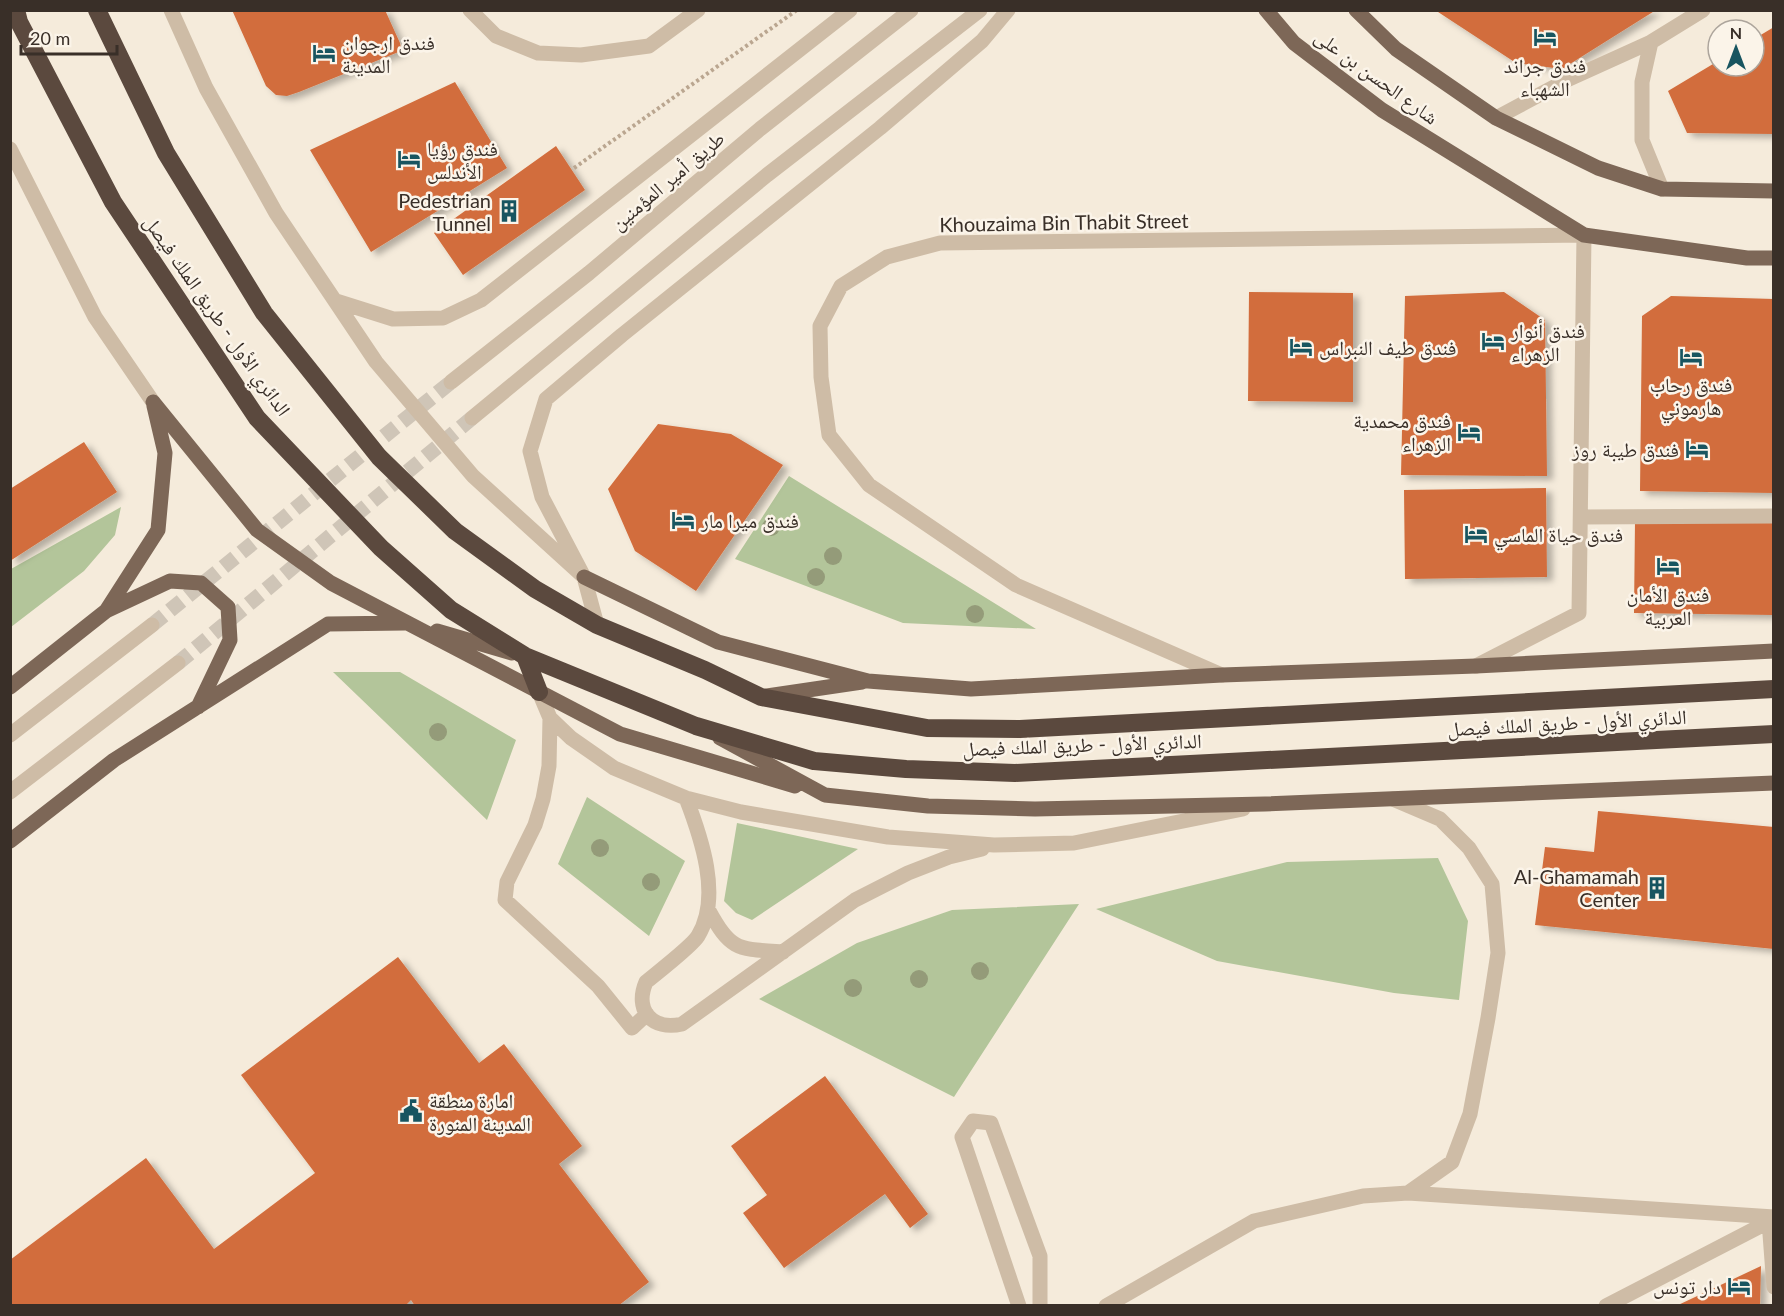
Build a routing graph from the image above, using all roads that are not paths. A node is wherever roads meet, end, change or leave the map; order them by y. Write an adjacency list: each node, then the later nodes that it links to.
1 (16, 10): 32 (highway, الدائري الأول - طريق الملك فيصل)
2 (97, 10): 30 (highway, الدائري الأول - طريق الملك فيصل)
3 (171, 10): 20 (street)
4 (470, 10): 5 (street)
5 (698, 10)
6 (850, 10): 20 (street)
7 (911, 10): 21 (street, طريق أمير المؤمنين)
8 (980, 10): 23 (street)
9 (1008, 10): 26 (street)
10 (1266, 10): 18 (main road, شارع الحسن بن على)
11 (1356, 10): 14 (main road, شارع الحسن بن على)
12 (1703, 10): 13 (street)
13 (1651, 42): 14 (street); 16 (street)
14 (1496, 118): 16 (main road, شارع الحسن بن على)
15 (10, 149): 22 (street)
16 (1662, 189): 17 (main road)
17 (1773, 191)
18 (1584, 235): 19 (main road, Khouzaima Bin Thabit Street); 25 (street); 35 (street, Khouzaima Bin Thabit Street)
19 (1773, 258)
20 (336, 301): 26 (street)
21 (451, 382)
22 (153, 402): 27 (main road); 28 (main road)
23 (472, 418)
24 (1773, 516): 25 (street)
25 (1581, 517): 34 (street)
26 (584, 577): 30 (street); 36 (main road)
27 (106, 611): 37 (main road); 41 (main road)
28 (407, 623): 32 (main road); 39 (main road); 41 (main road)
29 (152, 625): 45 (street)
30 (597, 625): 40 (highway, الدائري الأول - طريق الملك فيصل)
31 (1773, 651): 34 (main road)
32 (525, 656): 39 (highway); 43 (highway, الدائري الأول - طريق الملك فيصل)
33 (177, 663): 47 (street)
34 (1476, 666): 35 (main road)
35 (1222, 675): 36 (main road)
36 (868, 681): 40 (main road)
37 (10, 687)
38 (1773, 689): 40 (highway, الدائري الأول - طريق الملك فيصل)
39 (539, 692): 42 (street); 48 (main road)
40 (761, 697)
41 (198, 707): 52 (main road)
42 (550, 718): 49 (street); 56 (street)
43 (696, 726): 44 (highway, الدائري الأول - طريق الملك فيصل); 48 (main road)
44 (1773, 734)
45 (10, 735)
46 (1773, 783): 50 (main road)
47 (10, 792)
48 (825, 795): 51 (main road)
49 (686, 798): 53 (street); 54 (street)
50 (1393, 799): 51 (main road); 57 (street)
51 (1265, 804): 53 (street)
52 (10, 841)
53 (994, 845): 55 (street)
54 (708, 909): 55 (street); 56 (street)
55 (783, 952): 56 (street)
56 (647, 1014)
57 (1408, 1193): 58 (street); 62 (street)
58 (1772, 1219): 59 (street); 63 (street)
59 (1773, 1287)
60 (1018, 1305): 61 (street)
61 (1040, 1305)
62 (1106, 1305)
63 (1606, 1305)

